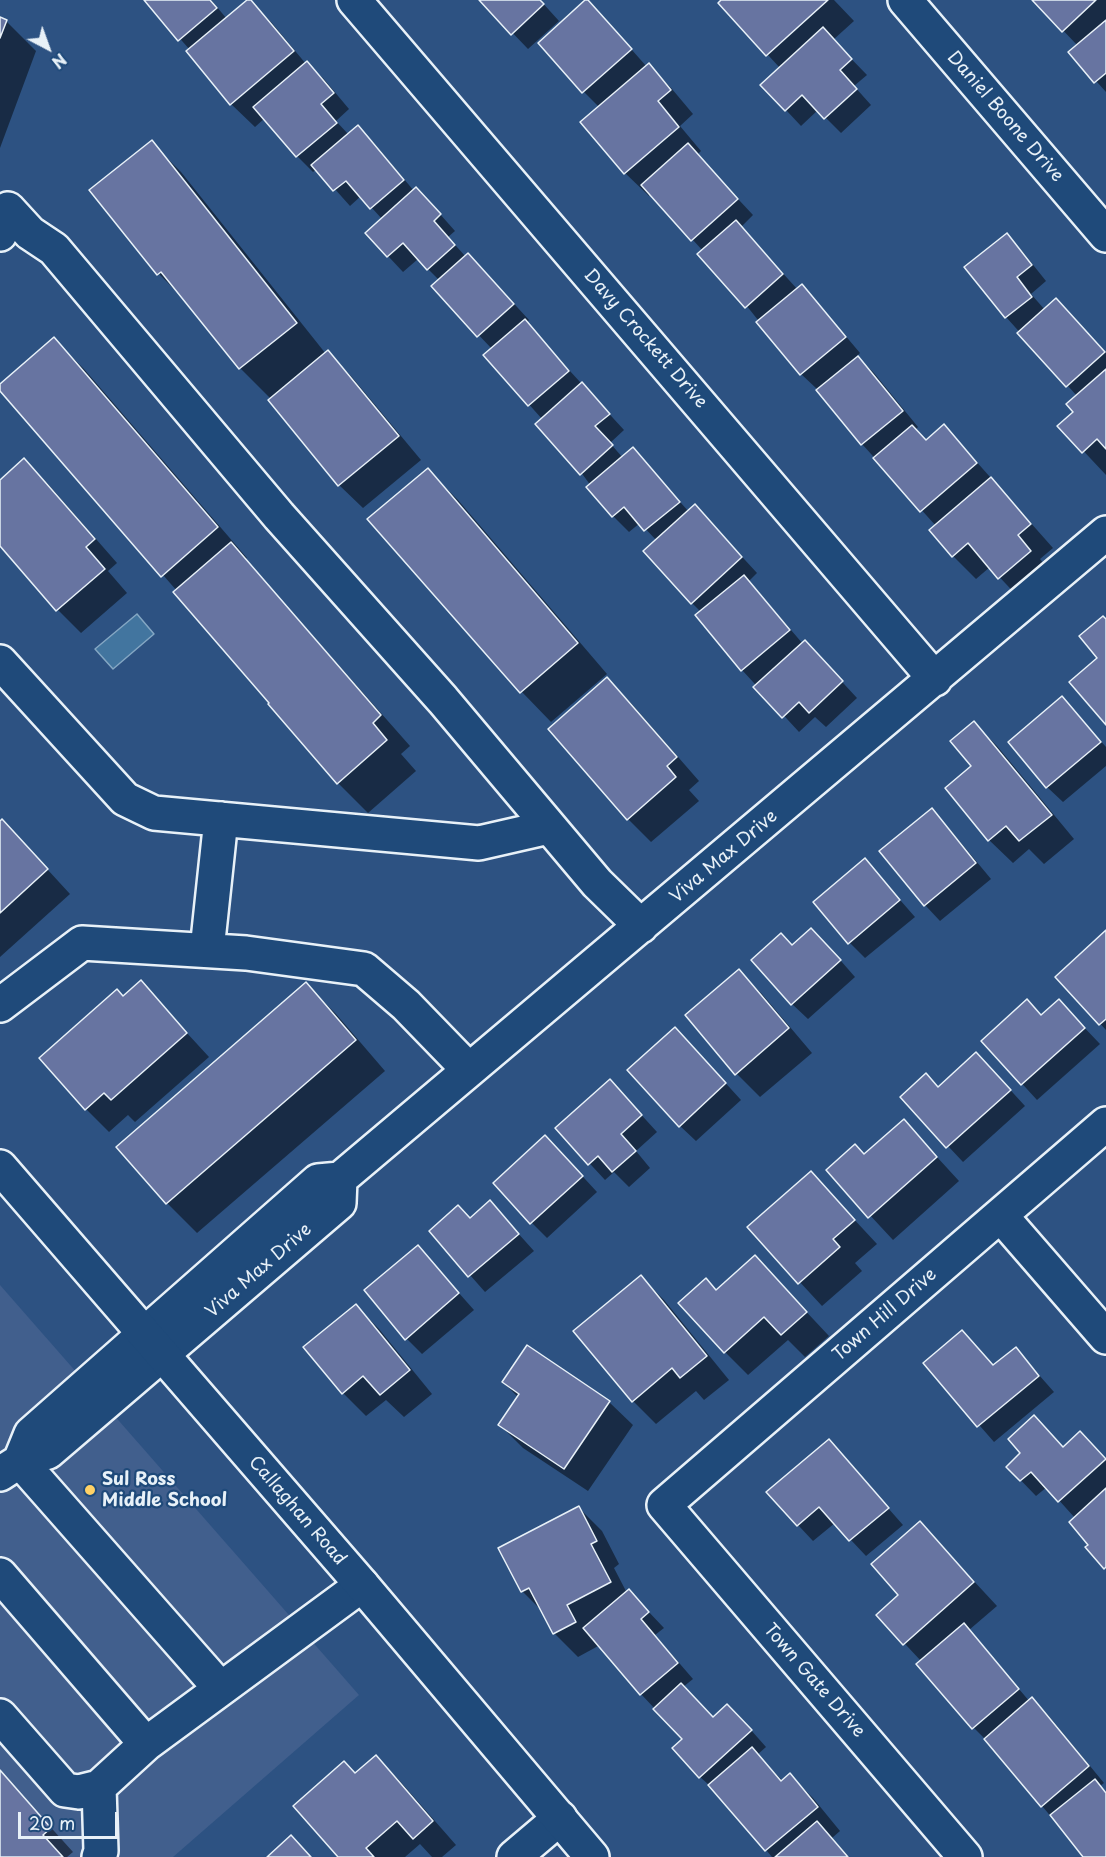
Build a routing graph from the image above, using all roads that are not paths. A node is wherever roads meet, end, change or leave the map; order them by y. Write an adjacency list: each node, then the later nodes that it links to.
1 (354, 0): 7 (street, Davy Crockett Drive)
2 (904, 0): 4 (street, Daniel Boone Drive)
3 (0, 234): 9 (street)
4 (1106, 235)
5 (1106, 533): 7 (street, Viva Max Drive)
6 (0, 662): 8 (street)
7 (935, 679): 10 (street, Viva Max Drive)
8 (221, 819): 9 (street); 11 (street)
9 (549, 827): 10 (street)
10 (641, 926): 13 (street, Viva Max Drive)
11 (207, 950): 12 (street); 13 (street)
12 (0, 1005)
13 (469, 1070): 18 (street, Viva Max Drive)
14 (1106, 1124): 16 (street, Town Hill Drive)
15 (0, 1167): 18 (street, Callaghan Road)
16 (1001, 1216): 17 (street); 20 (street, Town Hill Drive)
17 (1106, 1337)
18 (153, 1345): 19 (street, Viva Max Drive); 22 (street, Callaghan Road)
19 (10, 1468): 23 (street)
20 (664, 1505): 31 (street, Town Gate Drive)
21 (0, 1575): 25 (street)
22 (362, 1585): 23 (street); 27 (street, Callaghan Road)
23 (220, 1688): 25 (street)
24 (0, 1716): 26 (street)
25 (146, 1744): 26 (street)
26 (99, 1787): 28 (street)
27 (560, 1818): 29 (street); 30 (street, Callaghan Road)
28 (99, 1857)
29 (514, 1857)
30 (592, 1857)
31 (965, 1857)

